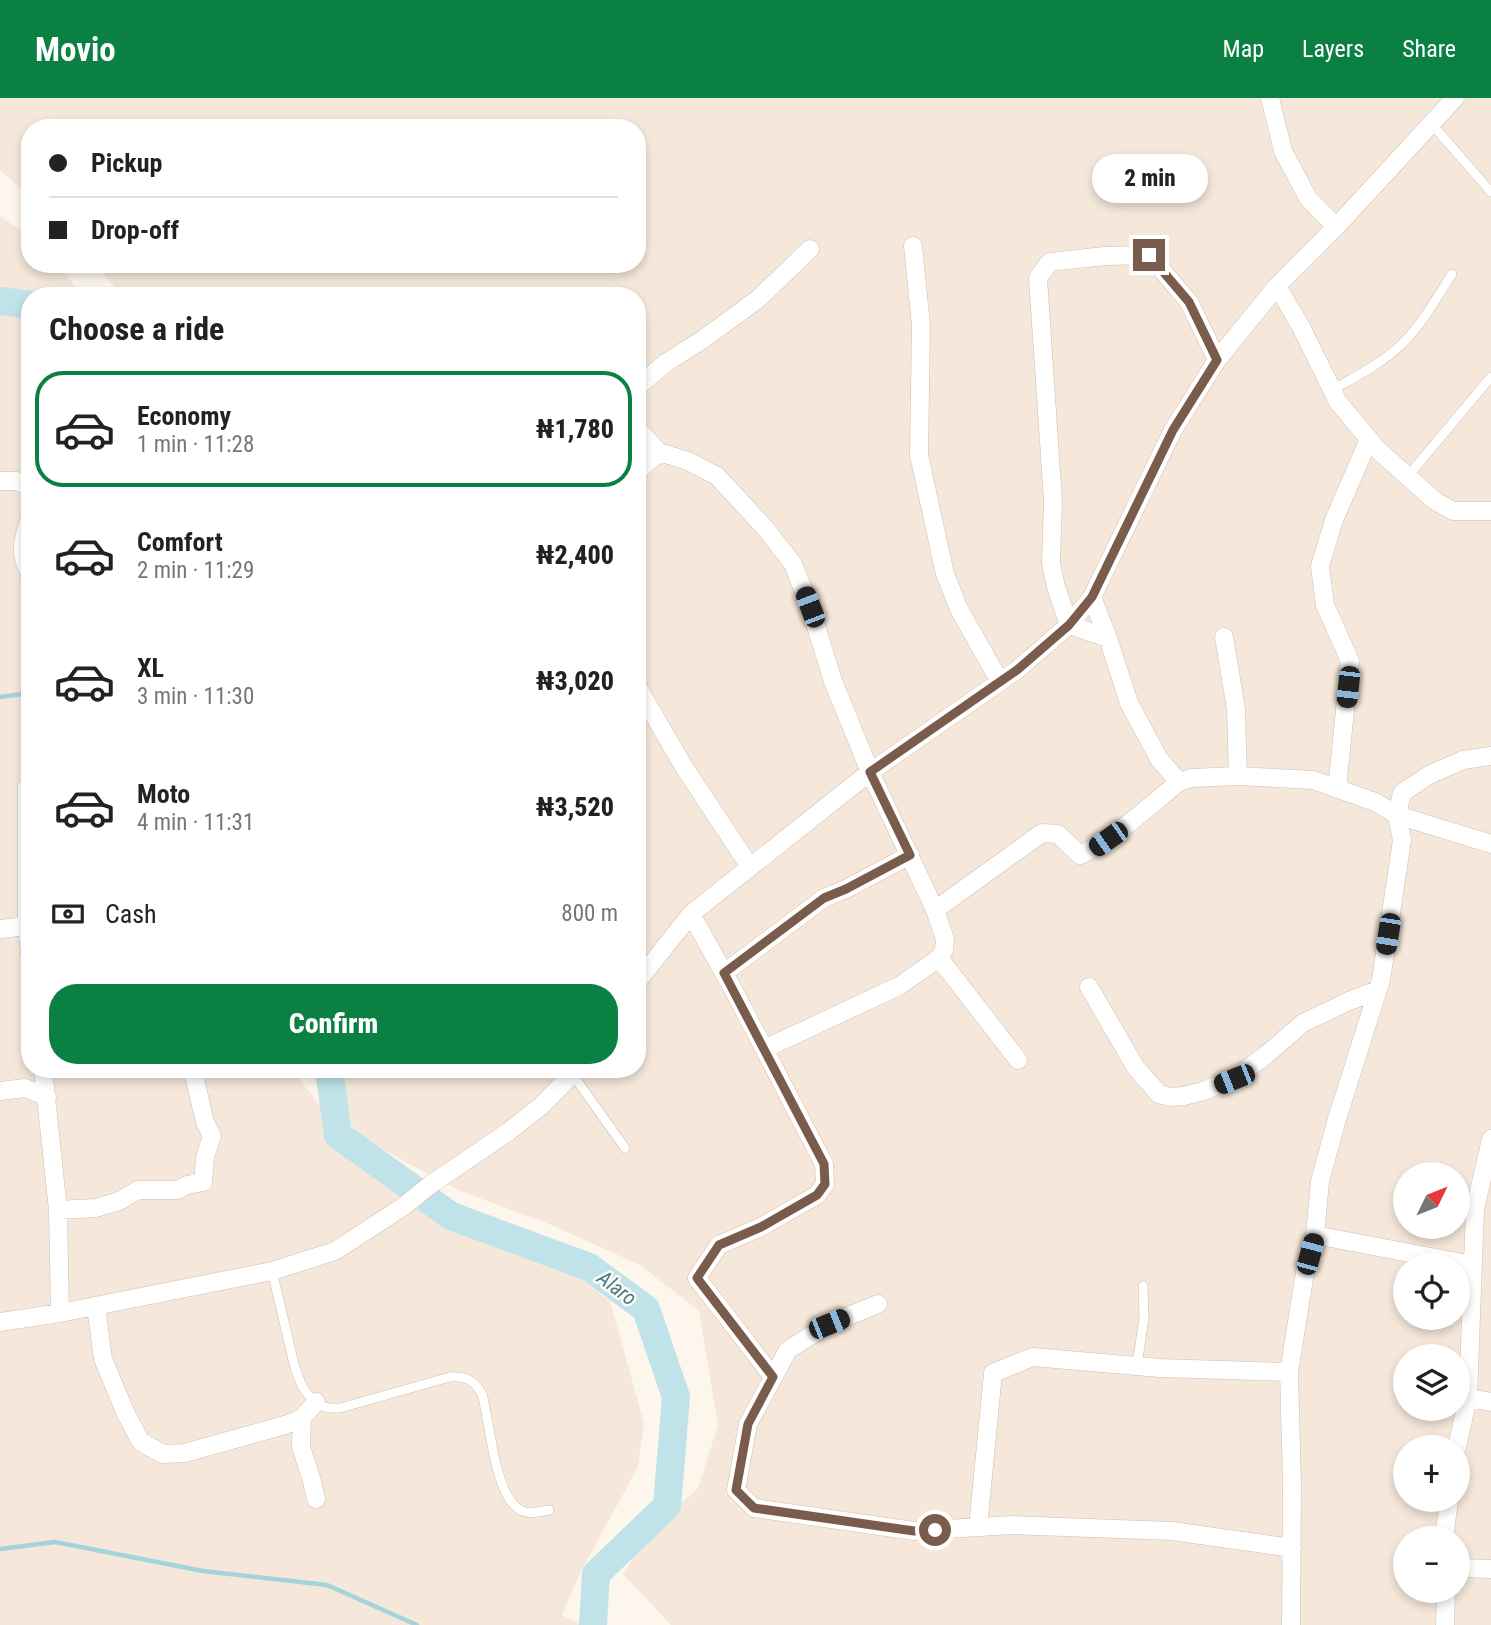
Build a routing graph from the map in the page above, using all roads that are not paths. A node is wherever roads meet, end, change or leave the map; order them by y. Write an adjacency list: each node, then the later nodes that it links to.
1 (1270, 98): 5 (street)
2 (1455, 98): 3 (street)
3 (1431, 122): 4 (lane); 5 (street)
4 (1491, 192)
5 (1336, 227): 9 (street)
6 (913, 246): 26 (street)
7 (810, 249): 12 (street)
8 (1452, 274): 13 (lane)
9 (1277, 286): 10 (street); 13 (street)
10 (1217, 360): 22 (street); 23 (street)
11 (1491, 377): 18 (lane)
12 (646, 380)
13 (1332, 390): 15 (street)
14 (646, 438): 16 (street)
15 (1369, 439): 18 (street); 32 (street)
16 (659, 452): 17 (street); 29 (street)
17 (646, 464)
18 (1408, 476): 21 (street)
19 (0, 481): 20 (street)
20 (21, 483)
21 (1491, 511)
22 (1092, 597): 23 (street); 25 (street)
23 (1069, 625): 25 (street); 26 (street)
24 (1224, 637): 30 (street)
25 (1108, 638): 31 (street)
26 (1000, 682): 29 (street)
27 (646, 702): 36 (street)
28 (1491, 756): 33 (street)
29 (870, 772): 35 (street); 36 (street)
30 (1238, 776): 31 (street); 32 (street)
31 (1178, 782): 37 (street)
32 (1338, 789): 33 (street)
33 (1397, 815): 34 (street); 45 (street)
34 (1491, 844)
35 (910, 855): 37 (street); 43 (street)
36 (750, 867): 38 (street)
37 (936, 910): 41 (street)
38 (691, 914): 42 (street); 43 (street)
39 (21, 927): 40 (street)
40 (0, 929)
41 (939, 958): 46 (street); 47 (street)
42 (646, 969)
43 (724, 973): 46 (street)
44 (1088, 987): 45 (street)
45 (1378, 990): 57 (street)
46 (765, 1049): 68 (street)
47 (1018, 1060)
48 (44, 1078): 53 (street)
49 (195, 1078): 56 (street)
50 (569, 1078): 59 (street)
51 (579, 1078): 55 (lane)
52 (0, 1091): 53 (street)
53 (47, 1097): 56 (street)
54 (1491, 1139): 58 (street)
55 (625, 1148)
56 (58, 1210): 63 (street)
57 (1315, 1236): 58 (street); 67 (street)
58 (1473, 1265): 65 (street)
59 (272, 1271): 62 (street); 70 (lane)
60 (1143, 1286): 66 (lane)
61 (878, 1304): 68 (street)
62 (96, 1306): 63 (street); 72 (street)
63 (60, 1313): 64 (street)
64 (0, 1322)
65 (1470, 1345)
66 (1137, 1366): 67 (street); 75 (street)
67 (1290, 1372): 76 (street)
68 (773, 1377): 75 (street)
69 (1470, 1398): 71 (street)
70 (316, 1402): 72 (street); 74 (lane)
71 (1491, 1402)
72 (302, 1418): 73 (street)
73 (316, 1499)
74 (549, 1510)
75 (978, 1527): 76 (street)
76 (1292, 1548): 81 (street)
77 (1470, 1569): 78 (street)
78 (1491, 1569)
79 (1446, 1603): 80 (street)
80 (1446, 1624)
81 (1291, 1625)

